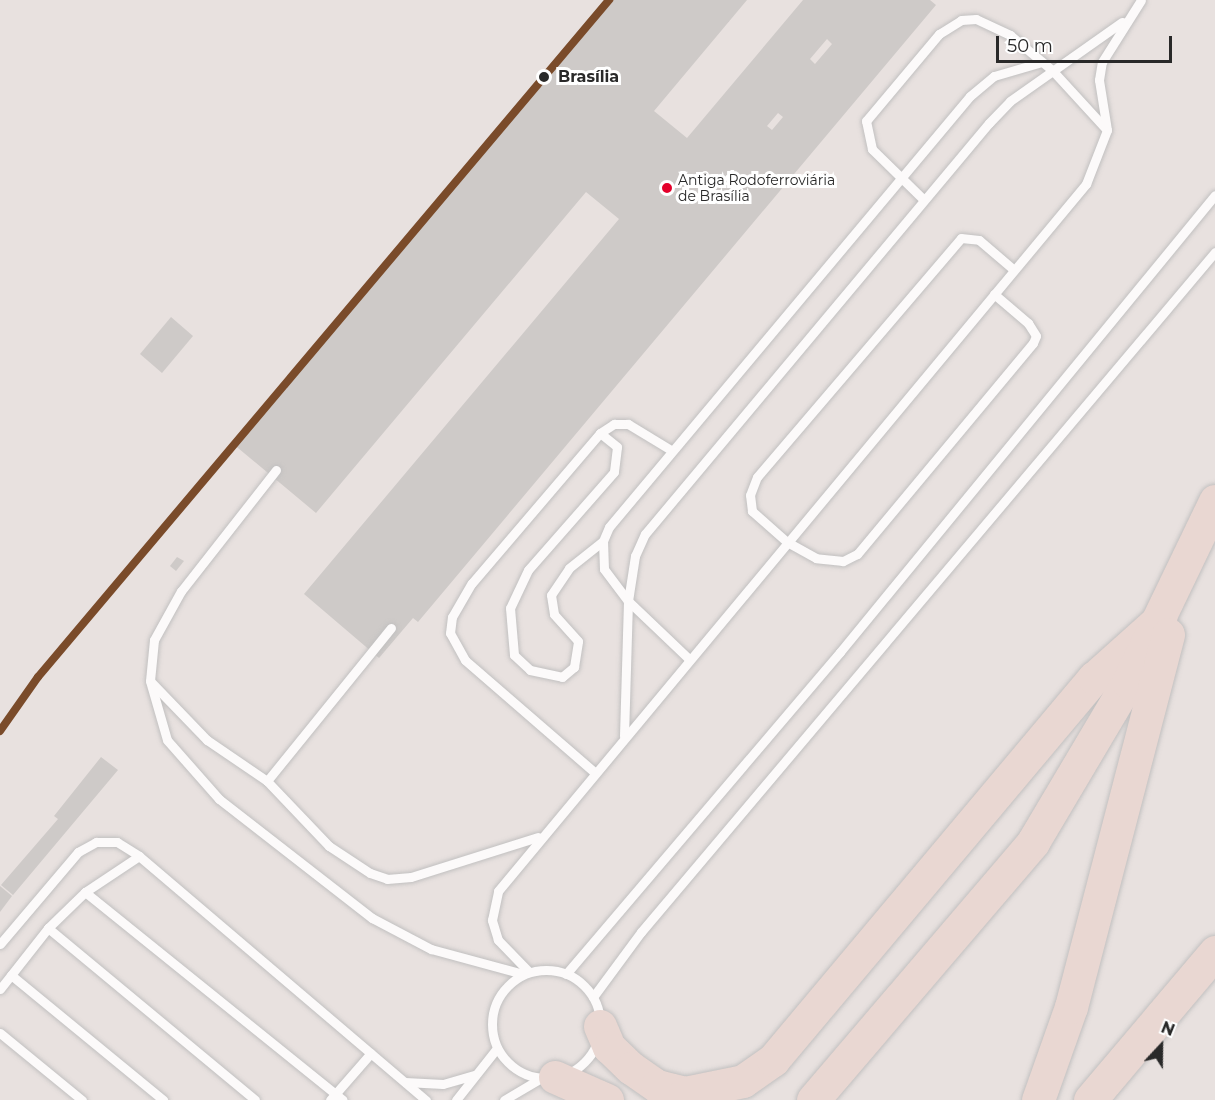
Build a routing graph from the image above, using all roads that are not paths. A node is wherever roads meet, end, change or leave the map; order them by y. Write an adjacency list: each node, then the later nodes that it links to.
1 (1141, 0): 2 (lane)
2 (1124, 20): 4 (lane); 5 (lane)
3 (1042, 62): 4 (lane); 6 (lane); 6 (lane)
4 (1052, 70): 5 (lane); 8 (lane)
5 (1107, 130): 10 (lane)
6 (902, 177): 8 (lane); 13 (lane)
7 (1215, 195): 34 (lane)
8 (924, 200): 19 (lane)
9 (1215, 252): 37 (lane)
10 (1014, 270): 11 (lane); 17 (lane)
11 (994, 294): 17 (lane); 17 (lane)
12 (600, 433): 13 (lane); 16 (lane); 25 (lane)
13 (671, 450): 16 (lane)
14 (276, 470): 23 (lane)
15 (1215, 501): 18 (highway)
16 (603, 541): 19 (lane)
17 (787, 542): 22 (lane)
18 (1184, 571): 20 (highway); 53 (highway)
19 (628, 601): 22 (lane); 24 (lane)
20 (1160, 619): 37 (highway); 52 (highway)
21 (391, 628): 26 (lane)
22 (689, 659): 24 (lane)
23 (150, 681): 26 (lane); 33 (lane)
24 (624, 736): 25 (lane)
25 (593, 771): 27 (lane)
26 (267, 781): 27 (lane)
27 (538, 837): 33 (lane)
28 (140, 856): 29 (lane); 31 (lane); 40 (lane)
29 (85, 892): 30 (lane); 44 (lane)
30 (48, 928): 35 (lane); 47 (lane)
31 (0, 944)
32 (1215, 952): 54 (highway)
33 (526, 973): 34 (lane); 39 (lane)
34 (566, 974): 37 (lane)
35 (11, 975): 36 (lane); 46 (lane)
36 (0, 990)
37 (597, 1011): 42 (lane)
38 (0, 1033): 45 (lane)
39 (497, 1048): 41 (lane); 42 (lane)
40 (371, 1053): 43 (lane); 44 (lane)
41 (475, 1075): 43 (lane); 49 (lane)
42 (548, 1078): 50 (lane); 51 (highway)
43 (405, 1082): 48 (lane)
44 (336, 1098)
45 (82, 1100)
46 (163, 1100)
47 (255, 1100)
48 (426, 1100)
49 (456, 1100)
50 (504, 1100)
51 (606, 1100)
52 (813, 1100)
53 (1038, 1100)
54 (1090, 1100)

